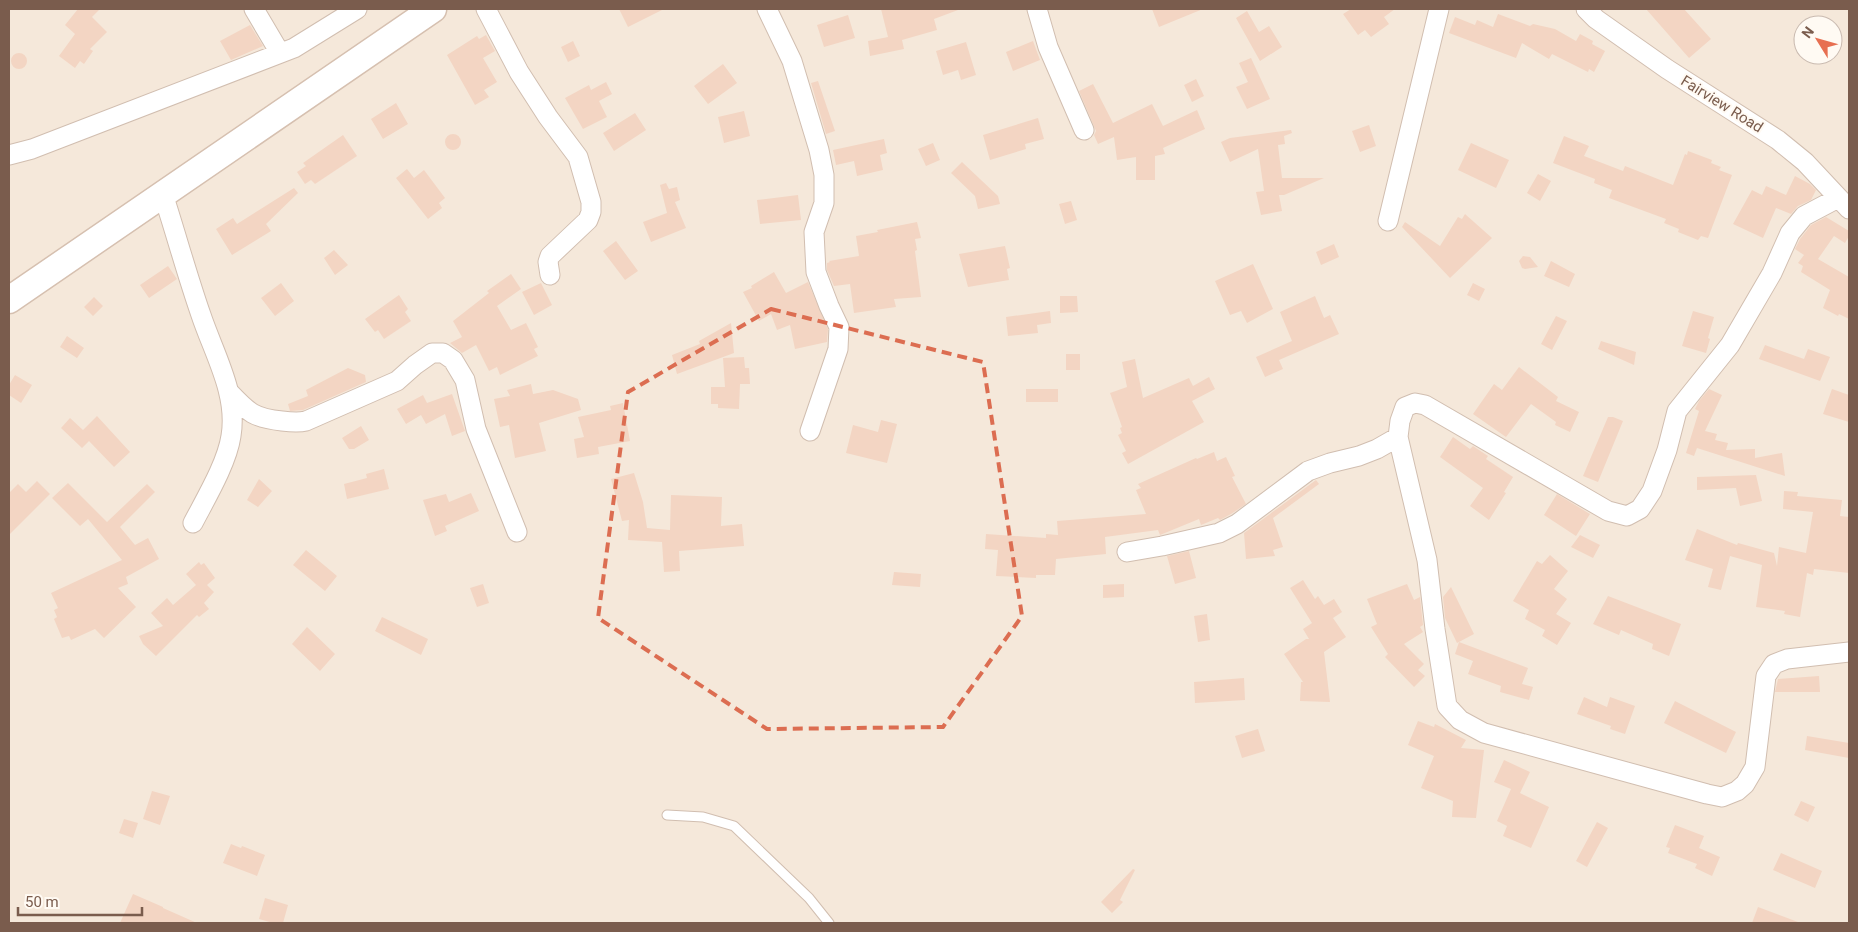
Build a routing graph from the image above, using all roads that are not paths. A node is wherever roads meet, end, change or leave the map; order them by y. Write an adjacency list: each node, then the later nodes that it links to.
1 (254, 9): 9 (street)
2 (357, 9): 9 (street)
3 (433, 9): 12 (main road)
4 (486, 9): 15 (street)
5 (767, 9): 18 (street)
6 (1037, 9): 10 (street)
7 (1439, 9): 14 (street)
8 (1586, 9): 13 (street, Fairview Road)
9 (280, 53): 11 (street)
10 (1084, 130)
11 (9, 155)
12 (163, 194): 16 (main road); 17 (street)
13 (1844, 203): 19 (street)
14 (1388, 221)
15 (550, 275)
16 (9, 300)
17 (229, 392): 20 (street); 21 (street)
18 (810, 431)
19 (1398, 437): 22 (street); 23 (street)
20 (194, 523)
21 (517, 532)
22 (1127, 552)
23 (1849, 652)
24 (667, 815): 25 (lane)
25 (829, 923)

